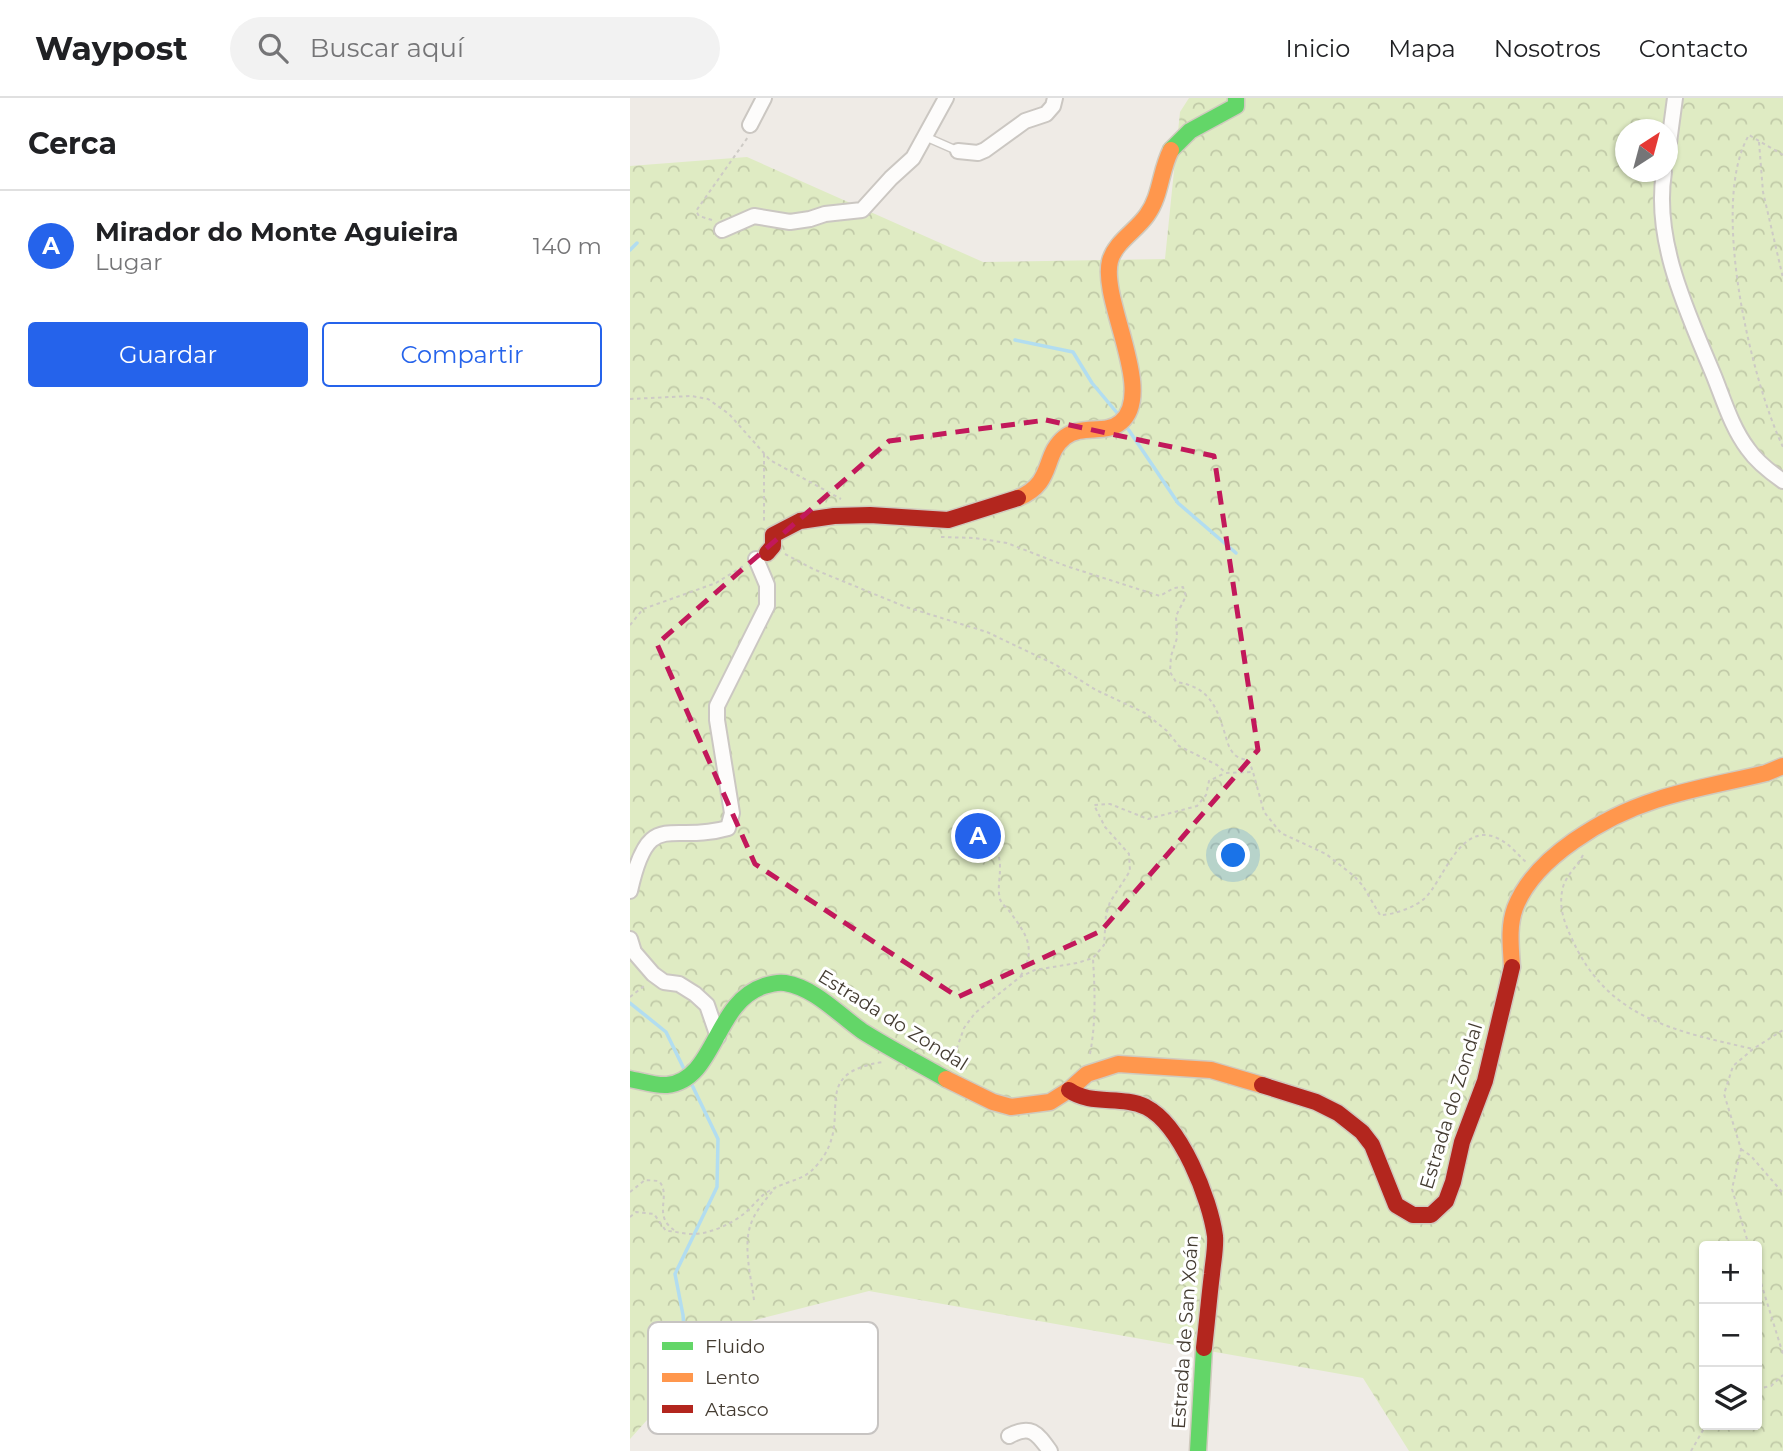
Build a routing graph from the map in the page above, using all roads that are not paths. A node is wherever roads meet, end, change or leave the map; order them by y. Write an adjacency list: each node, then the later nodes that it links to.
1 (764, 98): 7 (street)
2 (946, 98): 8 (street)
3 (1055, 98): 9 (street)
4 (1236, 98): 13 (street)
5 (1675, 98): 6 (street)
6 (1672, 119)
7 (753, 120)
8 (926, 137): 9 (lane); 11 (street)
9 (958, 151)
10 (1663, 182): 12 (street)
11 (727, 228)
12 (1783, 481)
13 (767, 548): 15 (street)
14 (1783, 766): 19 (street, Estrada do Zondal)
15 (630, 891)
16 (630, 939): 17 (street)
17 (718, 1037): 18 (street, Estrada do Zondal); 19 (street, Estrada do Zondal)
18 (630, 1079)
19 (1069, 1090): 22 (street, Estrada de San Xoán)
20 (1009, 1436): 21 (street)
21 (1050, 1451)
22 (1198, 1451)

